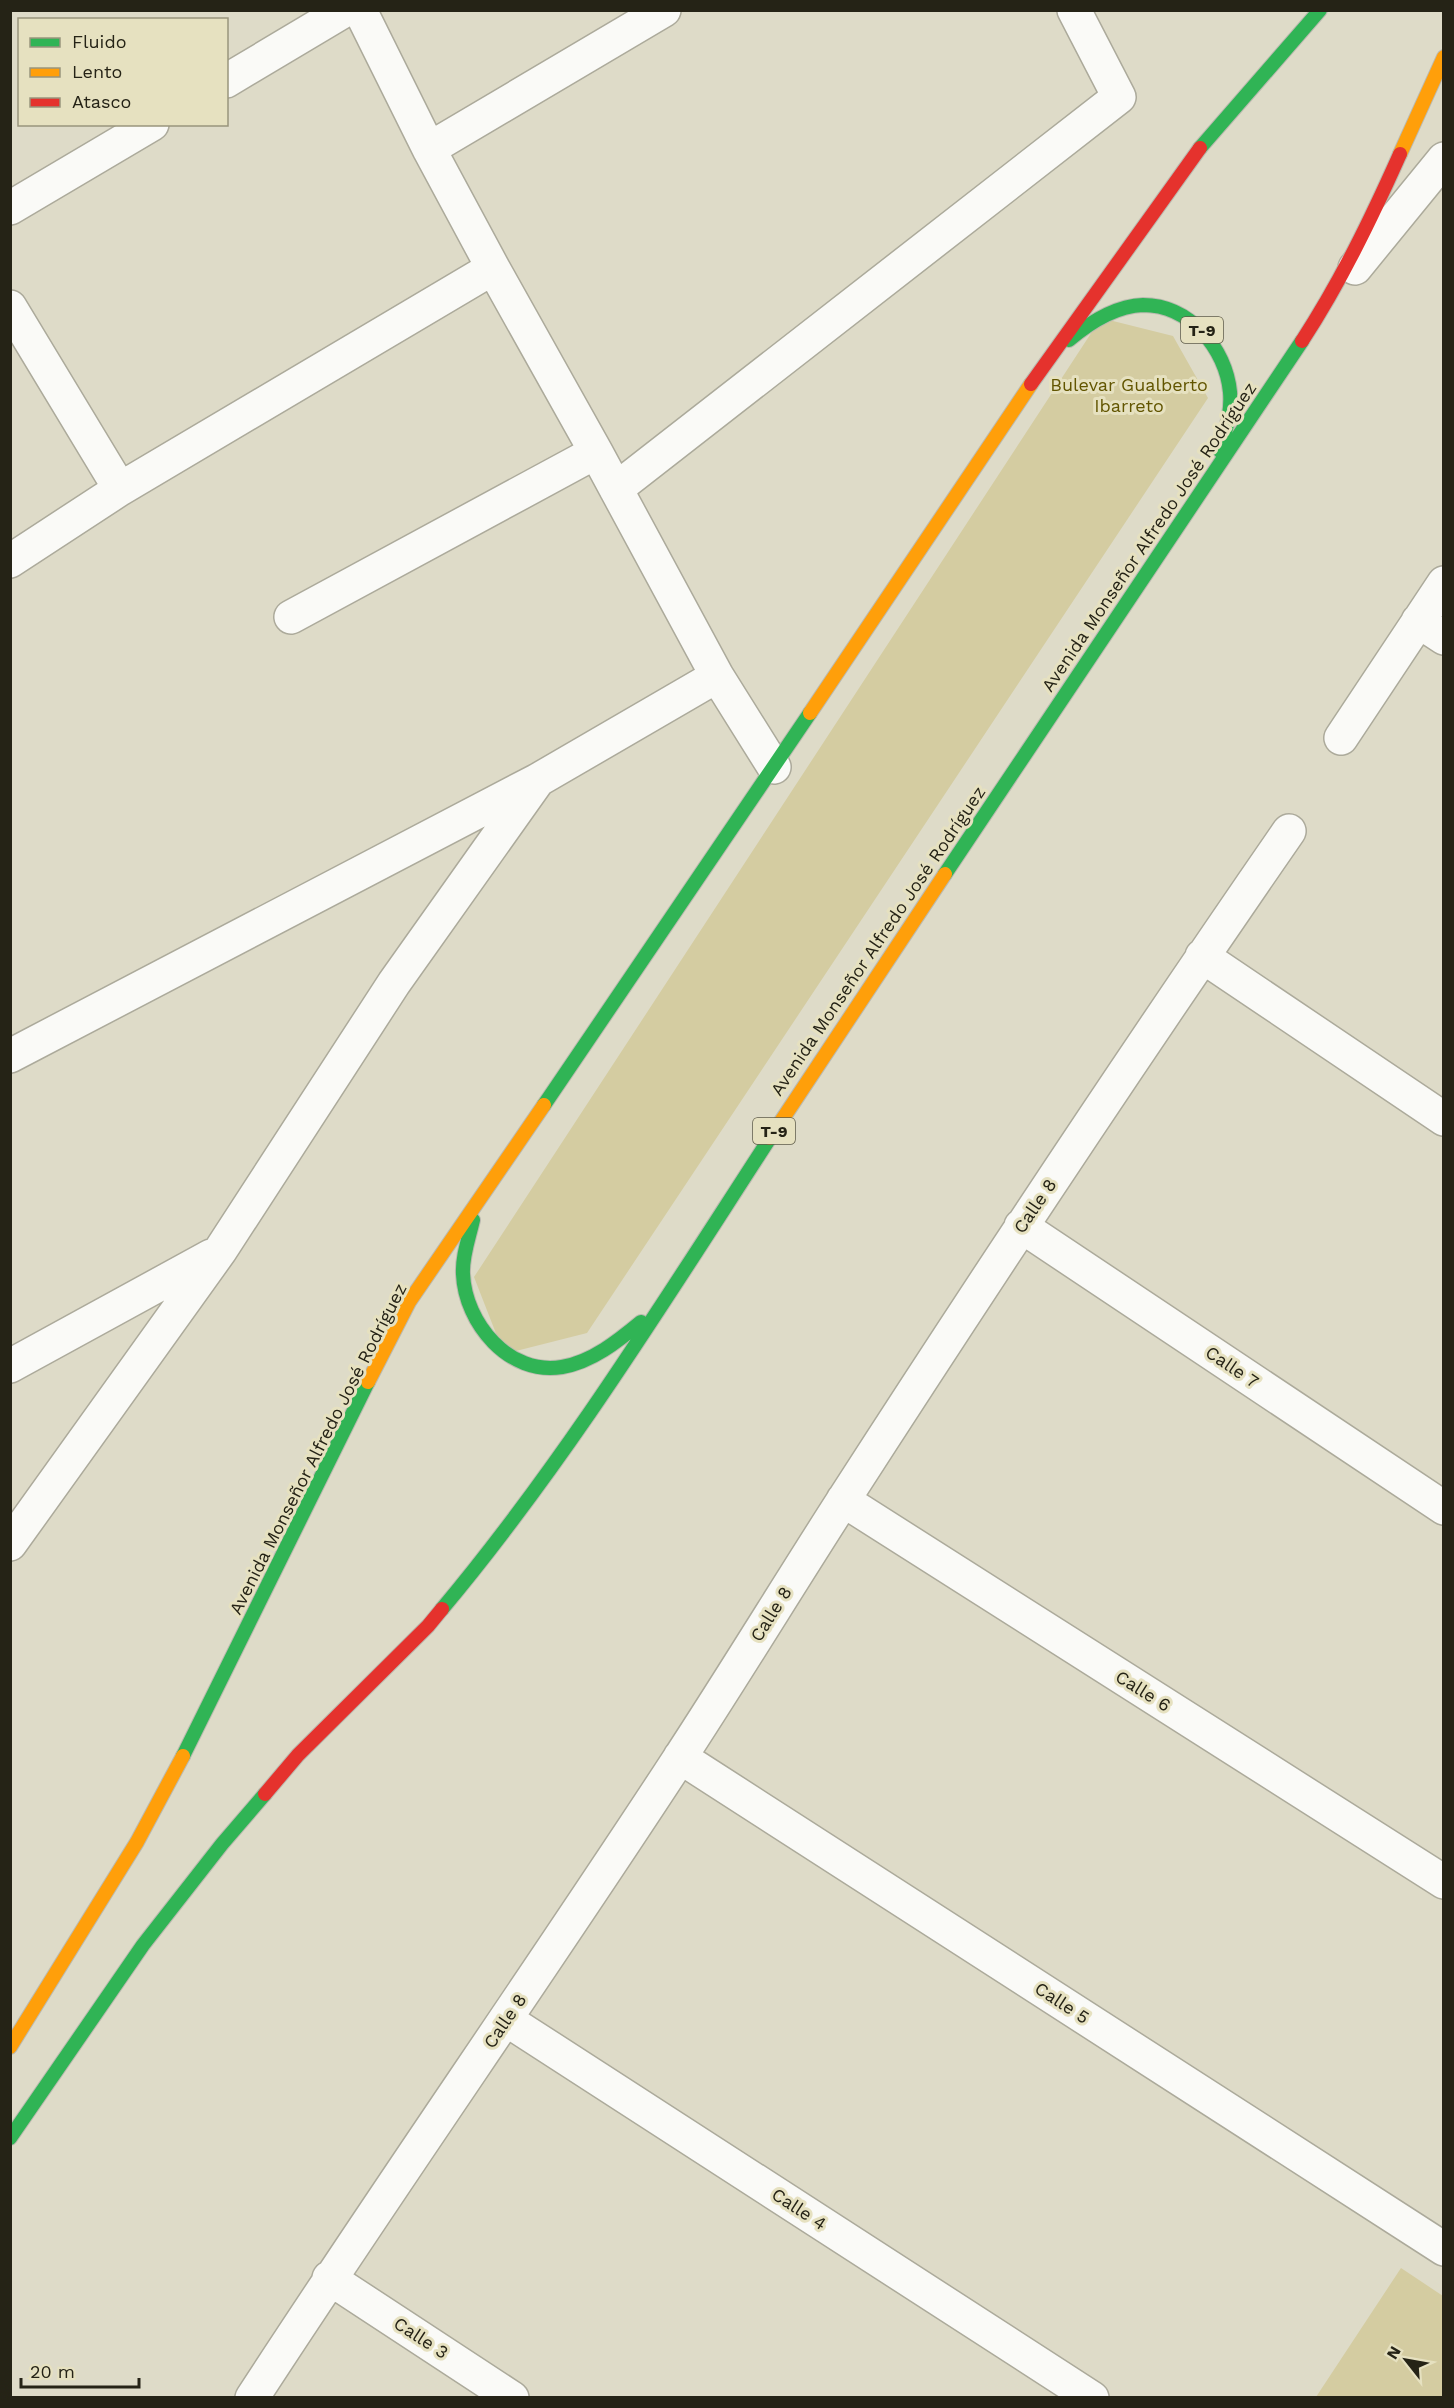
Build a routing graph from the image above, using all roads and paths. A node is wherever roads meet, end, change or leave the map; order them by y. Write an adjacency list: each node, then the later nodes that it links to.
1 (345, 10): 7 (street)
2 (360, 10): 9 (street)
3 (664, 10): 9 (street)
4 (1074, 10): 18 (street)
5 (1320, 10): 15 (highway, Avenida Monseñor Alfredo José Rodríguez / T-9)
6 (1443, 57): 13 (highway, Avenida Monseñor Alfredo José Rodríguez / T-9)
7 (228, 80)
8 (149, 126): 11 (street)
9 (429, 149): 12 (street)
10 (1443, 159): 13 (street)
11 (10, 208)
12 (493, 268): 16 (street); 17 (street)
13 (1329, 299): 19 (highway, Avenida Monseñor Alfredo José Rodríguez / T-9)
14 (10, 307): 17 (street)
15 (1050, 356): 19 (highway, T-9); 26 (highway, Avenida Monseñor Alfredo José Rodríguez / T-9)
16 (596, 452): 18 (street); 22 (street)
17 (120, 489): 20 (street)
18 (616, 489): 24 (street)
19 (1203, 491): 35 (highway, Avenida Monseñor Alfredo José Rodríguez / T-9)
20 (10, 561)
21 (1443, 583): 23 (street)
22 (291, 617)
23 (1431, 630): 25 (street)
24 (717, 676): 26 (street); 27 (street)
25 (1341, 738)
26 (774, 767): 32 (highway, Avenida Monseñor Alfredo José Rodríguez / T-9)
27 (538, 780): 30 (street); 34 (street)
28 (1289, 831): 29 (street, Calle 8)
29 (1202, 956): 31 (street); 33 (street, Calle 8)
30 (10, 1056)
31 (1443, 1119)
32 (478, 1201): 35 (highway, T-9); 43 (highway, Avenida Monseñor Alfredo José Rodríguez / T-9)
33 (1021, 1226): 37 (street, Calle 8); 38 (street, Calle 7)
34 (220, 1251): 36 (street); 39 (street)
35 (662, 1304): 44 (highway, Avenida Monseñor Alfredo José Rodríguez / T-9)
36 (10, 1366)
37 (843, 1500): 40 (street, Calle 8); 41 (street, Calle 6)
38 (1443, 1508)
39 (10, 1544)
40 (681, 1757): 42 (street, Calle 8); 45 (street, Calle 5)
41 (1443, 1882)
42 (507, 2020): 46 (street, Calle 8); 49 (street, Calle 4)
43 (10, 2047)
44 (10, 2138)
45 (1443, 2249)
46 (329, 2278): 47 (street, Calle 8); 48 (street, Calle 3)
47 (252, 2397)
48 (512, 2397)
49 (1092, 2397)

